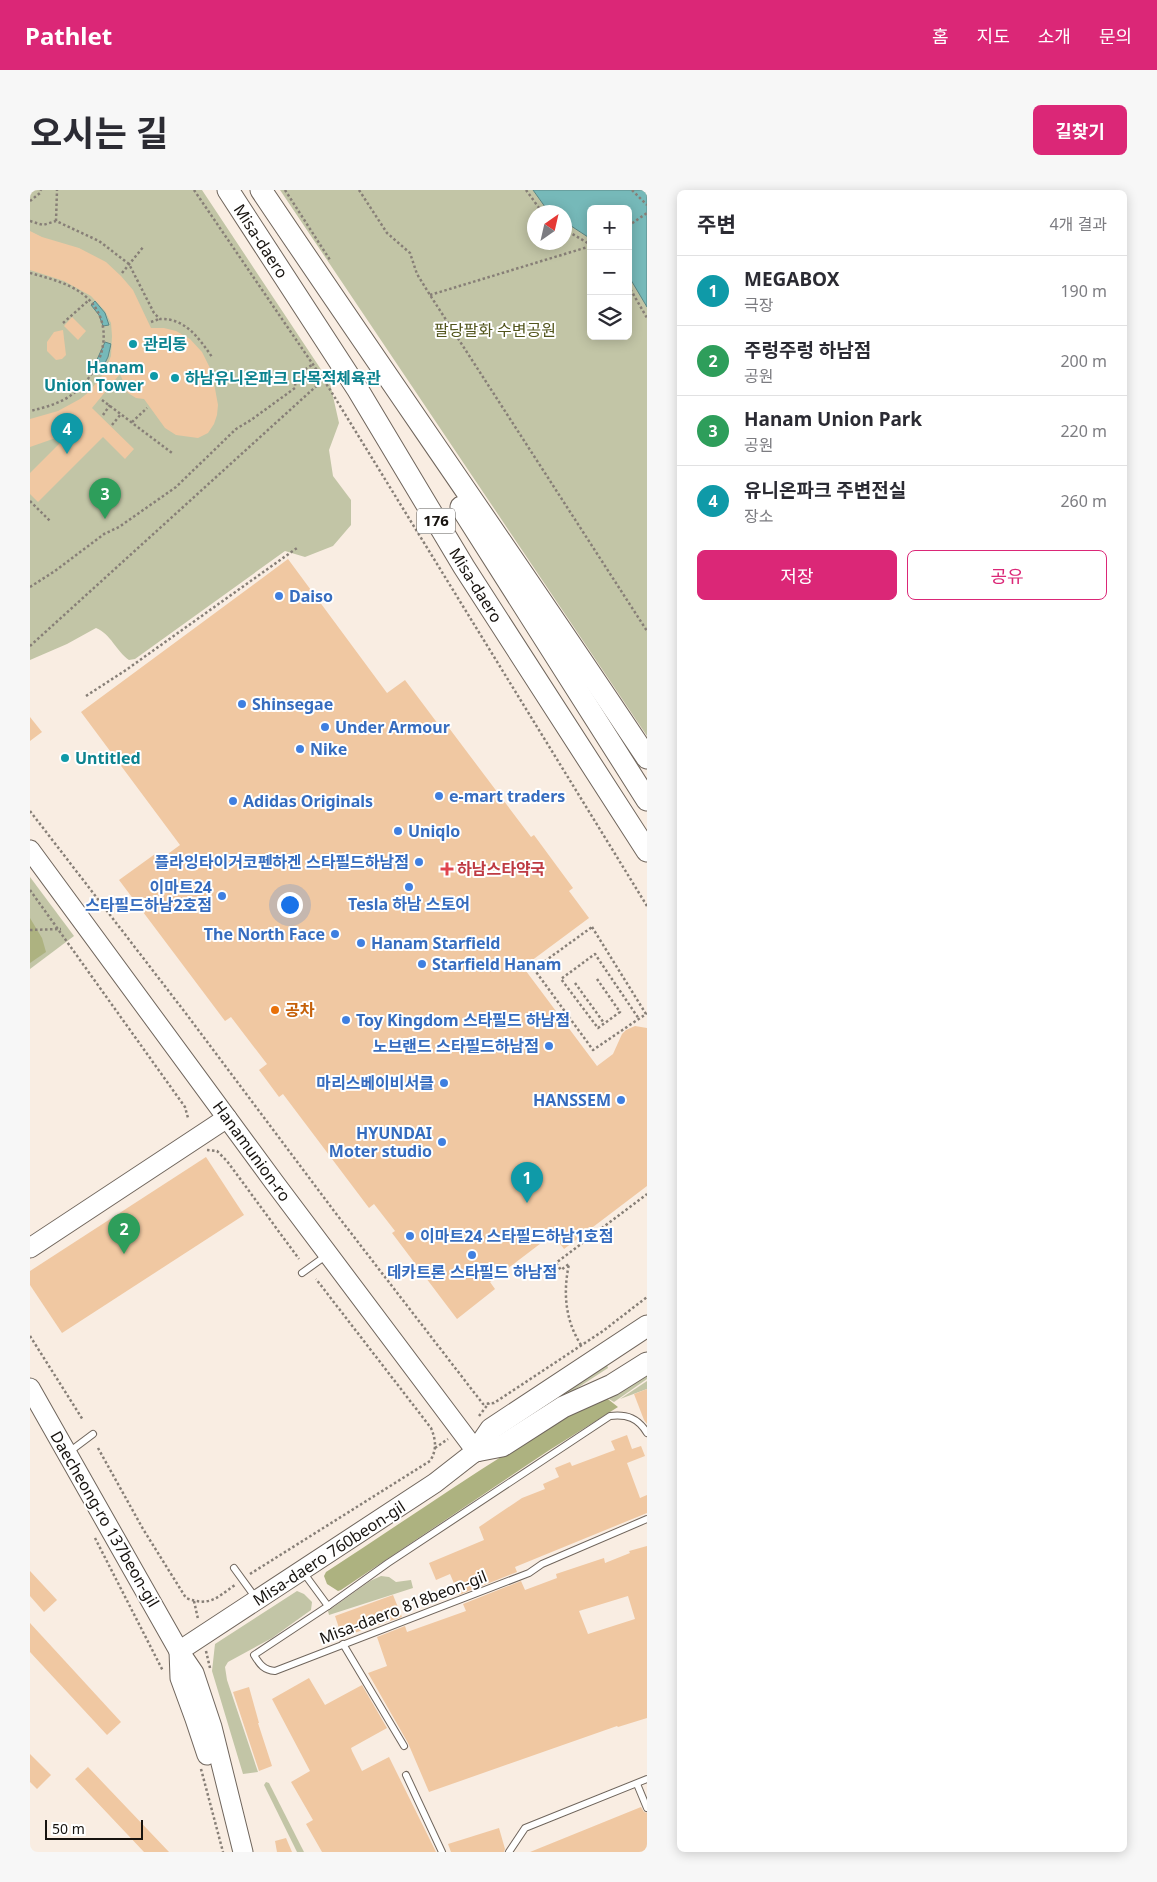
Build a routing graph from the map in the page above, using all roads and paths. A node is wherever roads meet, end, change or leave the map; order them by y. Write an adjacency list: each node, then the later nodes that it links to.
1 (41, 190): 9 (path)
2 (57, 190): 14 (path)
3 (194, 190): 56 (path)
4 (228, 190): 54 (main road, Misa-daero / 176)
5 (261, 190): 31 (main road, Misa-daero / 176)
6 (360, 190): 24 (path)
7 (526, 190): 10 (path)
8 (632, 190): 11 (path)
9 (30, 201)
10 (537, 205)
11 (647, 206)
12 (647, 213): 15 (path)
13 (30, 221): 14 (path)
14 (56, 221): 20 (path)
15 (632, 223)
16 (572, 234): 17 (path)
17 (587, 243)
18 (144, 246): 20 (path)
19 (587, 247): 24 (path)
20 (129, 264): 22 (path); 27 (path)
21 (30, 273): 25 (path)
22 (122, 273)
23 (632, 292): 26 (path)
24 (430, 296): 47 (path)
25 (89, 300): 29 (path); 32 (path)
26 (647, 318)
27 (160, 319): 28 (path); 30 (path)
28 (151, 322)
29 (62, 323)
30 (212, 357)
31 (384, 373): 50 (main road, Misa-daero / 176); 51 (main road)
32 (87, 381): 33 (path); 37 (path)
33 (88, 389)
34 (102, 400): 35 (path)
35 (110, 405): 38 (path); 39 (path)
36 (146, 408): 40 (path)
37 (30, 411)
38 (121, 414): 40 (path); 41 (path)
39 (103, 415)
40 (132, 422): 42 (path)
41 (112, 425)
42 (172, 453)
43 (30, 501): 44 (path)
44 (51, 522)
45 (297, 548): 49 (path)
46 (30, 587): 48 (path)
47 (647, 631)
48 (30, 646)
49 (86, 696)
50 (647, 758)
51 (647, 800)
52 (30, 812): 76 (path)
53 (30, 850): 65 (main road, Hanamunion-ro)
54 (647, 851)
55 (30, 890): 64 (path)
56 (647, 906)
57 (61, 929): 58 (path)
58 (30, 930)
59 (597, 979): 63 (path)
60 (576, 983): 63 (path)
61 (646, 1014): 62 (path); 62 (path)
62 (638, 1019): 63 (path)
63 (604, 1023)
64 (188, 1118)
65 (227, 1118): 68 (main road); 69 (main road, Hanamunion-ro)
66 (217, 1151): 70 (path)
67 (647, 1194): 76 (path)
68 (30, 1248)
69 (328, 1254): 71 (lane); 85 (main road, Hanamunion-ro)
70 (298, 1259)
71 (302, 1274)
72 (316, 1279): 90 (path)
73 (647, 1296): 76 (path)
74 (647, 1326): 85 (main road)
75 (30, 1336): 81 (path)
76 (581, 1345)
77 (647, 1347): 80 (main road)
78 (647, 1363): 80 (main road)
79 (30, 1388): 86 (main road, Daecheong-ro 137beon-gil)
80 (563, 1407): 85 (main road)
81 (83, 1420)
82 (647, 1433): 94 (lane, Misa-daero 818beon-gil)
83 (93, 1434): 86 (lane)
84 (98, 1448): 92 (path)
85 (476, 1451): 91 (main road, Misa-daero 760beon-gil)
86 (68, 1453): 96 (main road, Daecheong-ro 137beon-gil)
87 (647, 1519): 95 (lane, Misa-daero 818beon-gil)
88 (92, 1531): 97 (path)
89 (234, 1568): 93 (lane)
90 (256, 1571)
91 (302, 1571): 93 (main road, Misa-daero 760beon-gil); 94 (lane, Misa-daero 818beon-gil)
92 (230, 1588)
93 (257, 1600): 96 (main road, Misa-daero 760beon-gil)
94 (328, 1606): 95 (lane, Misa-daero 818beon-gil)
95 (343, 1644): 98 (lane)
96 (179, 1651): 105 (main road, Daecheong-ro 137beon-gil); 106 (main road, Daecheong-ro 137beon-gil)
97 (167, 1677)
98 (404, 1746)
99 (201, 1768): 104 (path)
100 (406, 1775): 107 (lane)
101 (647, 1779): 102 (lane)
102 (637, 1784): 103 (lane); 108 (lane)
103 (647, 1808)
104 (223, 1852)
105 (230, 1852)
106 (243, 1852)
107 (442, 1852)
108 (509, 1852)

